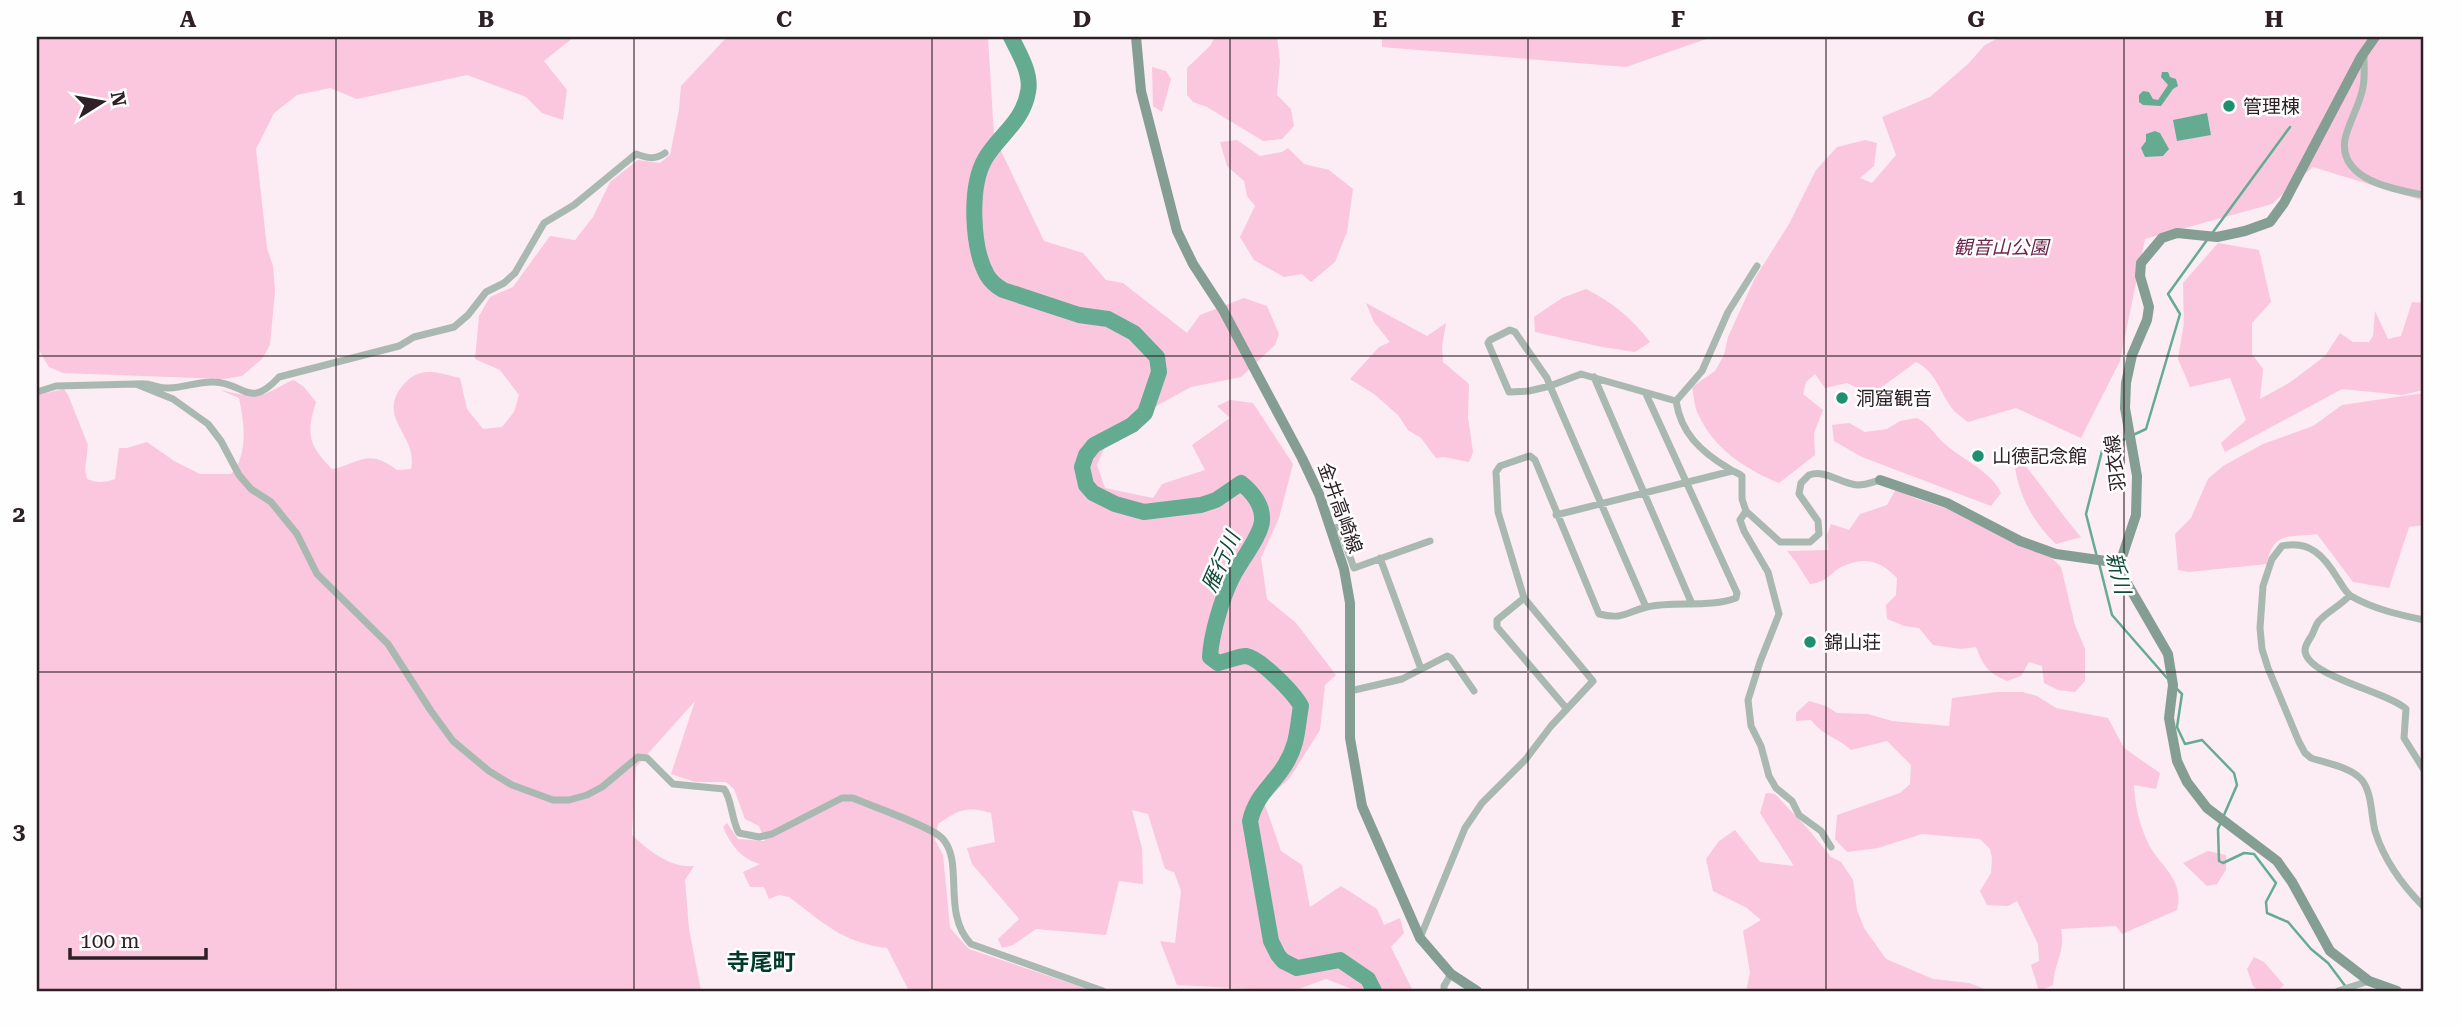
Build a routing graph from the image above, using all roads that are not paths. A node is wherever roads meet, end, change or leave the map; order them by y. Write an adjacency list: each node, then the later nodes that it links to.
1 (2375, 37): 3 (street, 羽衣線)
2 (1135, 40): 20 (street, 金井高崎線)
3 (2364, 54): 5 (street); 23 (street, 羽衣線)
4 (665, 153): 8 (street)
5 (2424, 195)
6 (1757, 266): 12 (street)
7 (1594, 377): 9 (street); 11 (street); 16 (street)
8 (136, 384): 10 (street); 39 (street)
9 (1550, 386): 9 (street); 17 (street)
10 (37, 392)
11 (1646, 394): 12 (street); 15 (street)
12 (1676, 401): 13 (street)
13 (1732, 471): 15 (street); 18 (street)
14 (1880, 480): 18 (street); 23 (street)
15 (1687, 482): 16 (street); 26 (street)
16 (1645, 493): 17 (street); 26 (street)
17 (1601, 504): 19 (street); 27 (street)
18 (1746, 511): 34 (street)
19 (1556, 515): 25 (street); 27 (street)
20 (1331, 529): 22 (street); 30 (street, 金井高崎線)
21 (1430, 541): 22 (street)
22 (1380, 558): 29 (street)
23 (2120, 563): 38 (street)
24 (2349, 596): 28 (street); 33 (street); 35 (street)
25 (1524, 598): 32 (street); 32 (street)
26 (1692, 604): 27 (street)
27 (1646, 607)
28 (2424, 620)
29 (1421, 669): 30 (street); 31 (street)
30 (1350, 691): 36 (street, 金井高崎線)
31 (1474, 691)
32 (1567, 709): 36 (street)
33 (2424, 770)
34 (1831, 847)
35 (2424, 907)
36 (1420, 937): 37 (street, 金井高崎線)
37 (1451, 974): 40 (street); 41 (street, 金井高崎線)
38 (2369, 981): 42 (street); 43 (street)
39 (1103, 991)
40 (1444, 991)
41 (1477, 991)
42 (2339, 991)
43 (2397, 991)

